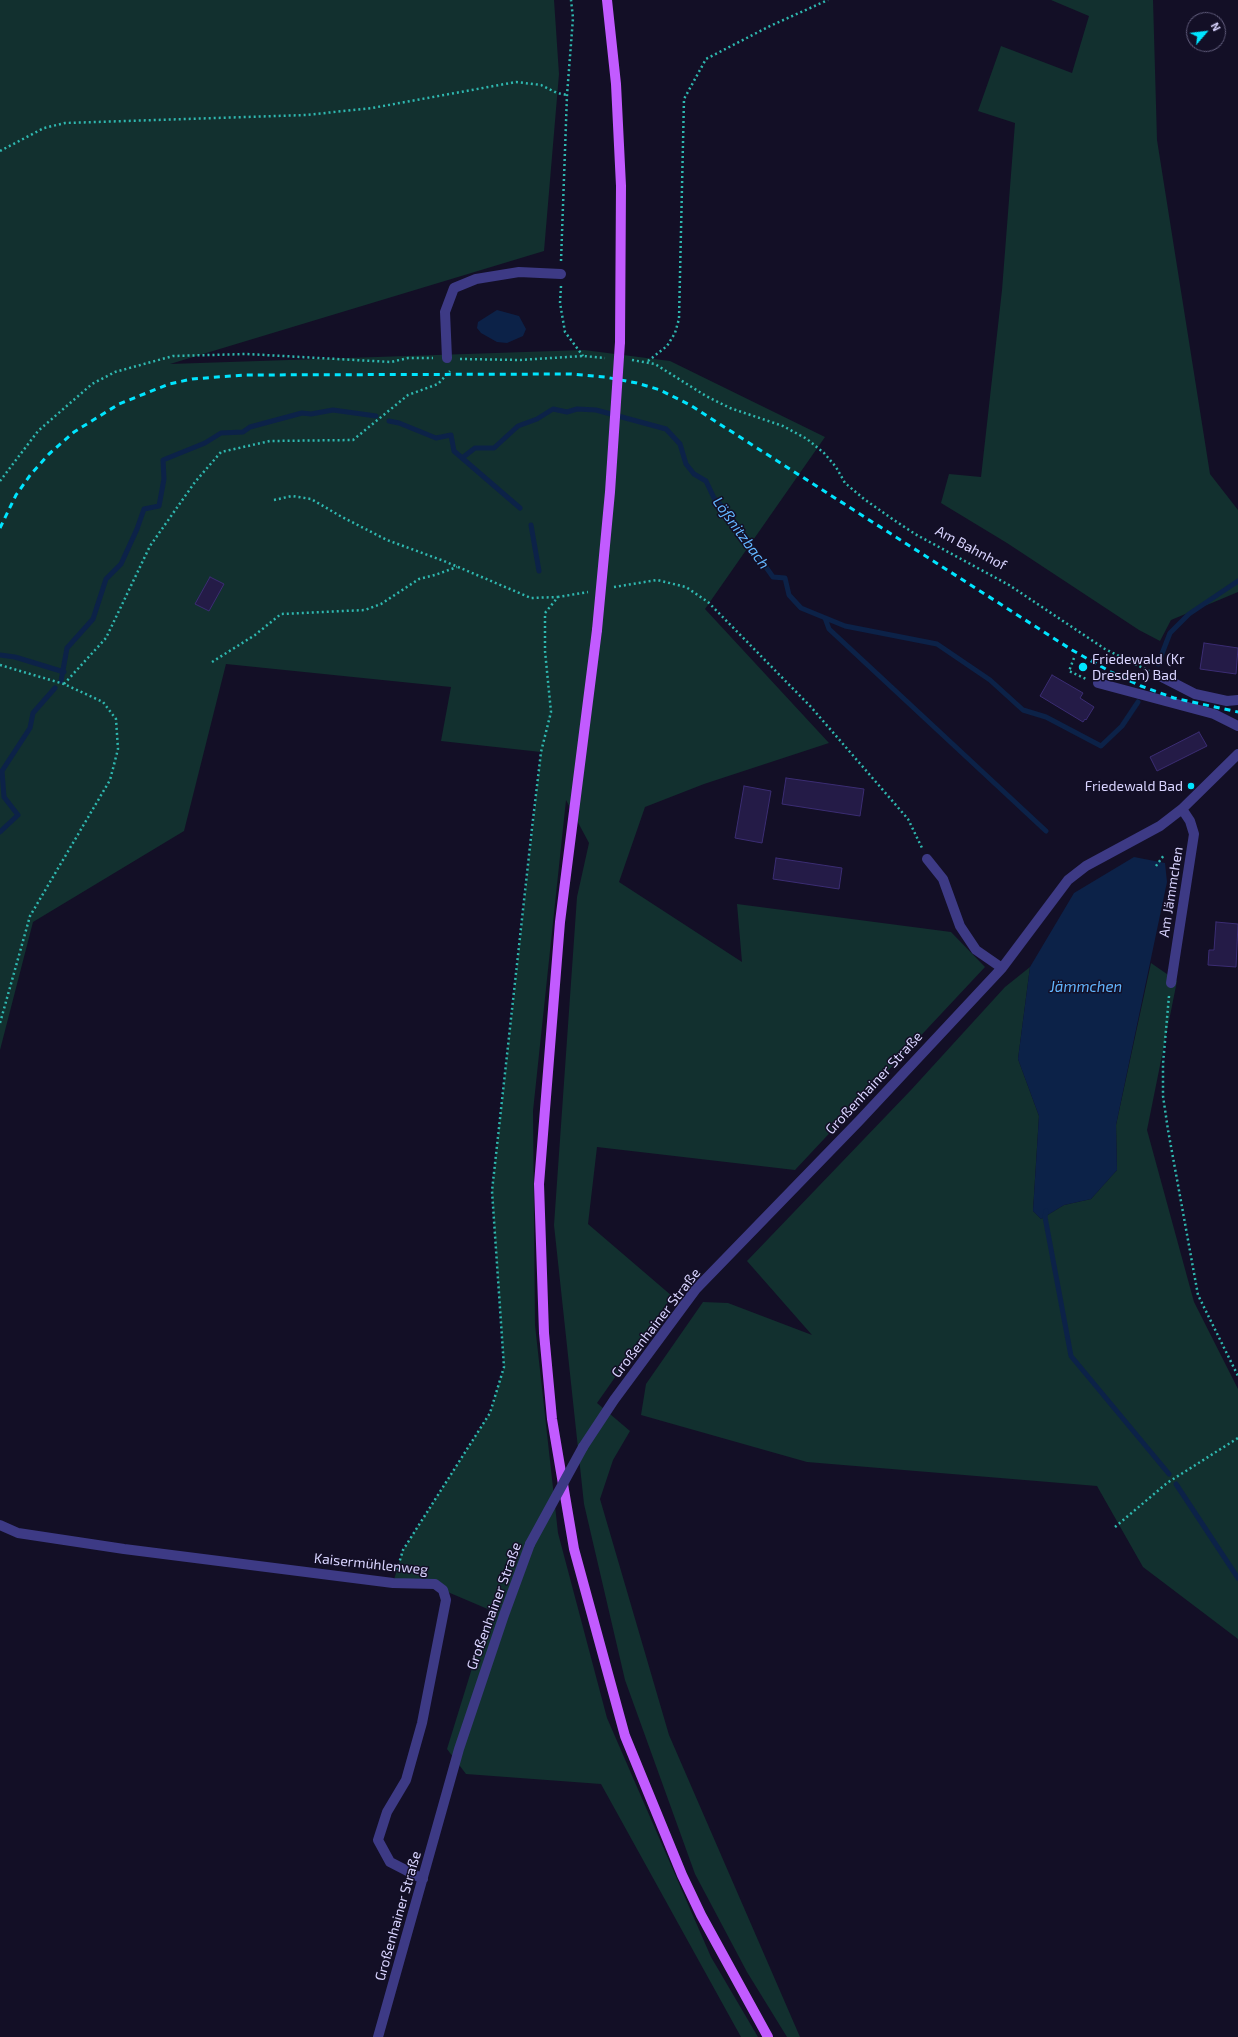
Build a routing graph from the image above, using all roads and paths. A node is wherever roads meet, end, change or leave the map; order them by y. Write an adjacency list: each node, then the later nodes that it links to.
1 (571, 0): 4 (path)
2 (607, 0): 38 (main road, bridge)
3 (828, 0): 18 (path, Am Bahnhof)
4 (568, 95): 5 (path); 6 (path)
5 (0, 151)
6 (561, 274): 7 (street); 7 (path)
7 (447, 358): 9 (path)
8 (451, 369): 20 (path)
9 (0, 481)
10 (274, 500): 11 (path)
11 (457, 567): 14 (path); 16 (path)
12 (612, 588): 26 (path)
13 (589, 592): 14 (path)
14 (558, 597): 35 (path)
15 (1074, 658): 19 (path)
16 (212, 662)
17 (0, 665): 20 (path)
18 (1160, 676): 21 (street)
19 (1098, 683): 22 (street)
20 (64, 684): 30 (path)
21 (1238, 700)
22 (1238, 726)
23 (1238, 754): 24 (street, Großenhainer Straße)
24 (1182, 809): 28 (street, Großenhainer Straße); 29 (street, Am Jämmchen)
25 (1164, 855): 27 (path)
26 (927, 859): 28 (street)
27 (1156, 866)
28 (1002, 968): 36 (street, Großenhainer Straße, bridge)
29 (1171, 983): 31 (path)
30 (0, 1023)
31 (1238, 1376)
32 (1238, 1438): 34 (path)
33 (0, 1525): 35 (street, Kaisermühlenweg)
34 (1115, 1527)
35 (393, 1583): 36 (street, Kaisermühlenweg)
36 (423, 1879): 37 (street, Großenhainer Straße)
37 (378, 2037)
38 (768, 2037)

